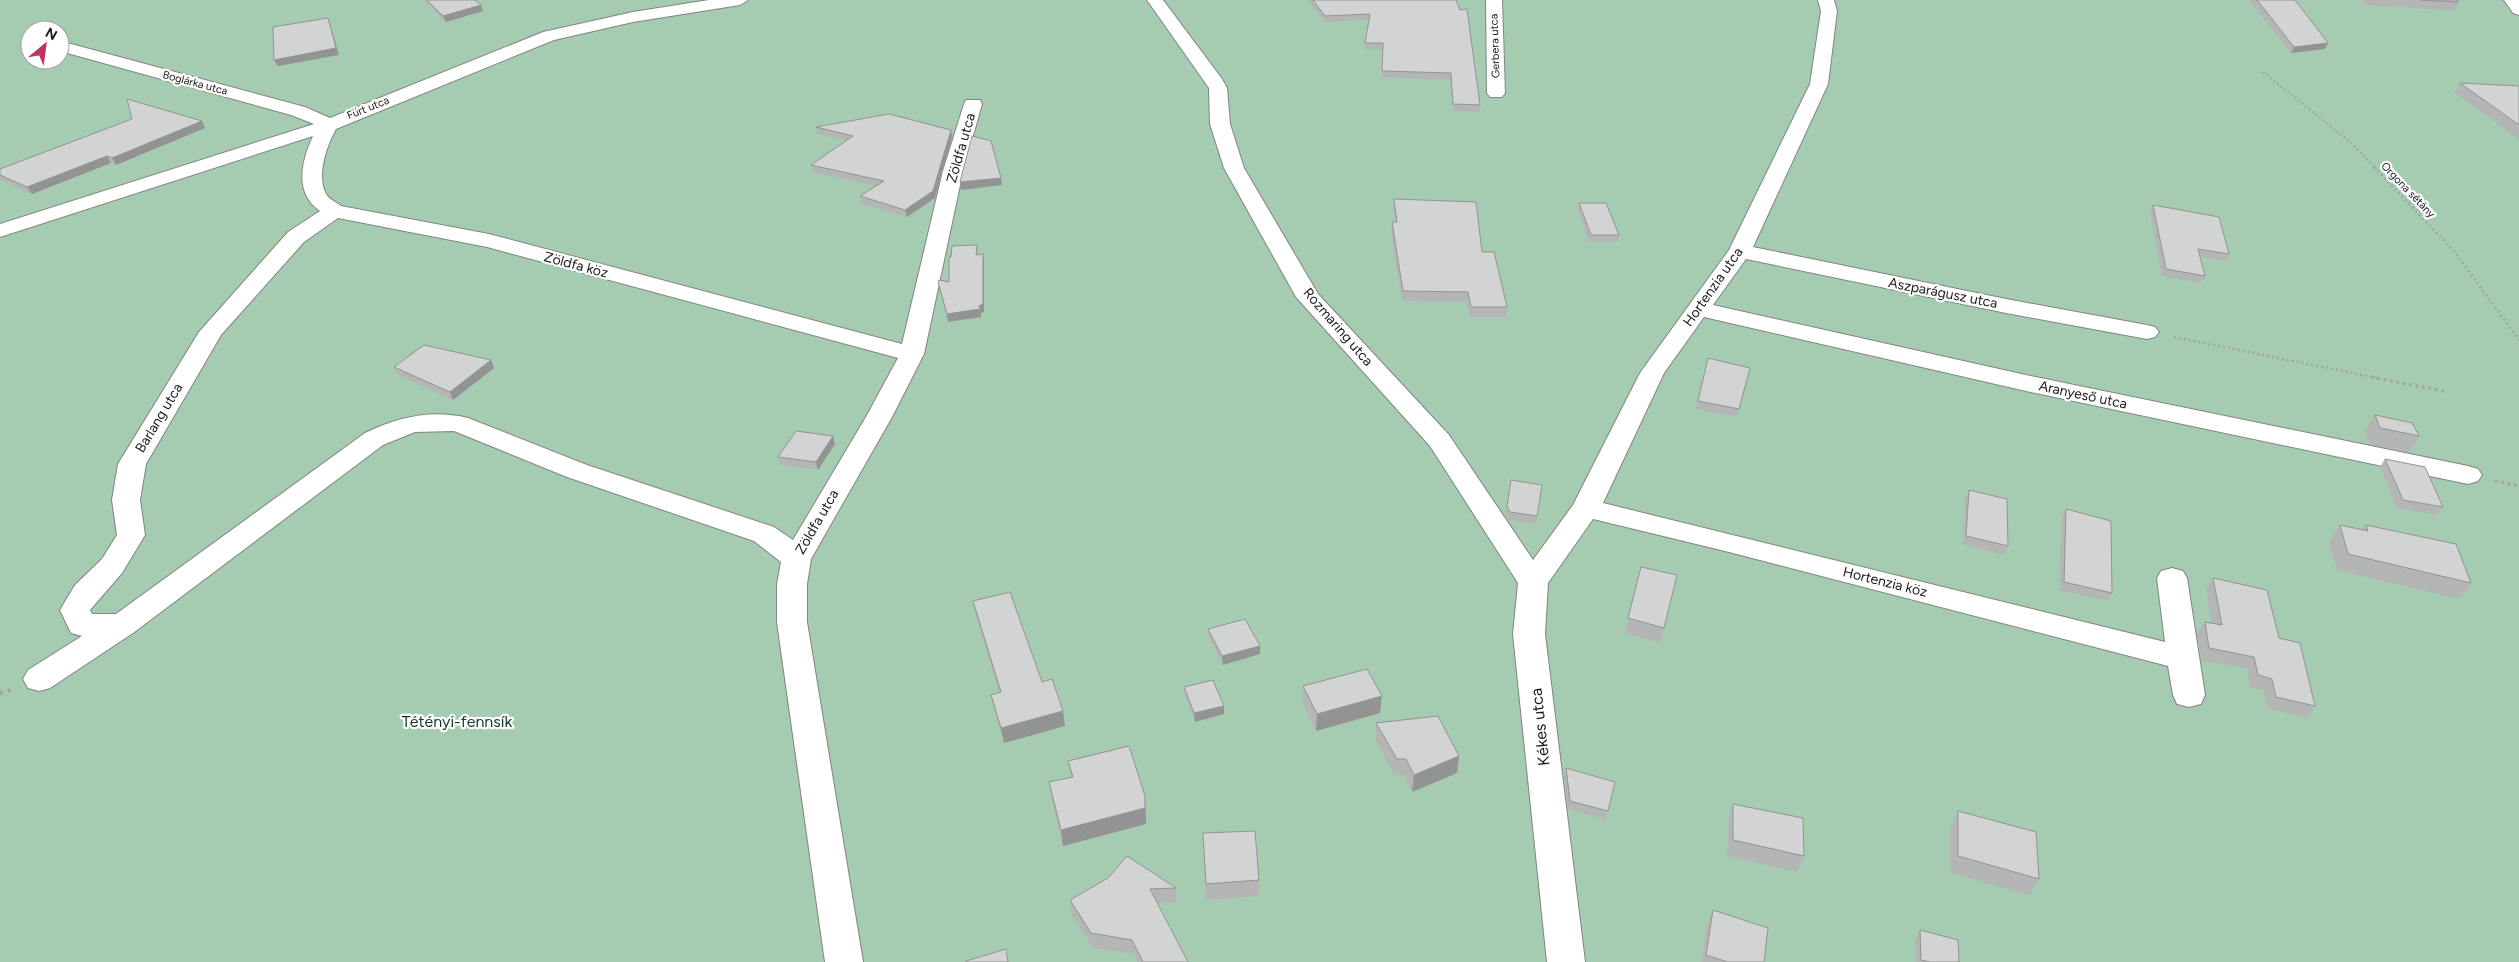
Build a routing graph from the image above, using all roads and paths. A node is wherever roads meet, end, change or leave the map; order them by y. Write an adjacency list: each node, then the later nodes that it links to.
1 (740, 0): 11 (street, Fürt utca)
2 (1155, 0): 24 (street, Rozmaring utca)
3 (1494, 0): 9 (street, Gerbera utca)
4 (1826, 0): 14 (street, Hortenzia utca)
5 (2512, 0): 6 (street)
6 (2519, 10)
7 (70, 49): 11 (street, Boglárka utca)
8 (2263, 72): 17 (path, Orgona sétány)
9 (1496, 92)
10 (973, 104): 18 (street, Zöldfa utca)
11 (329, 125): 12 (street); 13 (street, Fürt utca)
12 (334, 211): 18 (street, Zöldfa köz); 25 (street, Barlang utca)
13 (0, 231)
14 (1740, 251): 15 (street, Hortenzia utca); 16 (street, Aszparágusz utca)
15 (1700, 309): 20 (street, Aranyeső utca); 21 (street, Hortenzia utca)
16 (2147, 332): 19 (path)
17 (2519, 340)
18 (912, 354): 22 (street, Zöldfa utca)
19 (2447, 392)
20 (2468, 475)
21 (1586, 508): 24 (street); 26 (street, Hortenzia köz)
22 (796, 559): 25 (street); 29 (street, Zöldfa utca)
23 (2172, 578): 26 (street)
24 (1533, 582): 30 (street, Kékes utca)
25 (122, 625): 27 (street)
26 (2184, 658): 28 (street)
27 (39, 679)
28 (2189, 695)
29 (844, 962)
30 (1566, 962)

